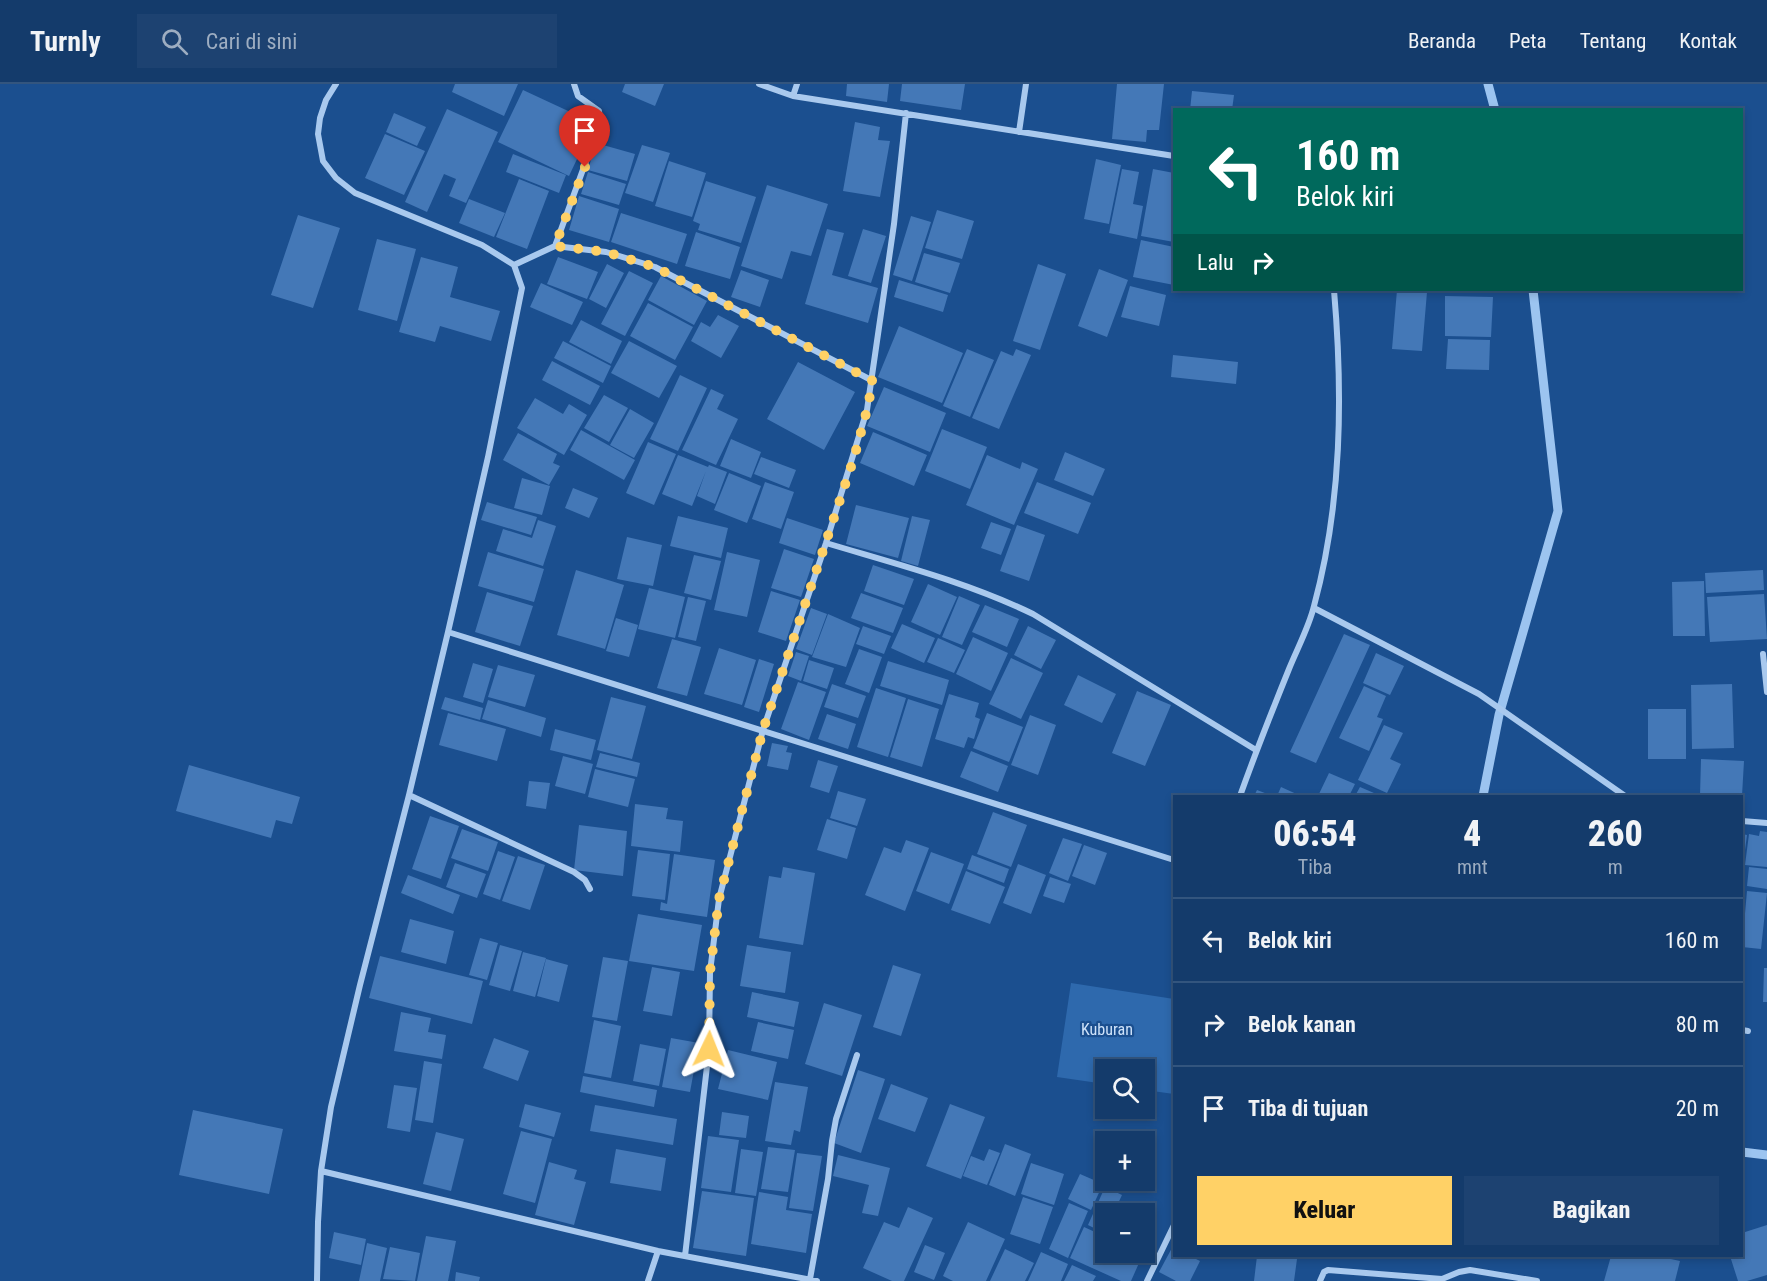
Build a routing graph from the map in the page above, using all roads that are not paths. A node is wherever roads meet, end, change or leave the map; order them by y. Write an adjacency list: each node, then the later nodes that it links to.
1 (336, 84): 11 (street)
2 (573, 84): 10 (street)
3 (759, 84): 6 (street)
4 (797, 84): 6 (street)
5 (1026, 84): 8 (street)
6 (793, 96): 7 (street)
7 (906, 113): 8 (street); 13 (street)
8 (1019, 132): 9 (street)
9 (1173, 156)
10 (555, 246): 11 (street); 13 (street)
11 (514, 264): 16 (street)
12 (1334, 291): 15 (street)
13 (873, 381): 14 (street)
14 (826, 543): 19 (street); 20 (street)
15 (1314, 608): 20 (street); 23 (street)
16 (448, 632): 19 (street); 21 (street)
17 (1763, 654): 18 (street)
18 (1767, 692)
19 (763, 730): 26 (street); 32 (street)
20 (1256, 750): 22 (street)
21 (409, 795): 27 (street); 29 (street)
22 (1240, 795)
23 (1624, 795)
24 (1743, 821): 25 (street)
25 (1767, 823)
26 (1173, 860)
27 (590, 889)
28 (858, 1055): 33 (street)
29 (321, 1171): 31 (street); 35 (street)
30 (1173, 1227): 38 (street)
31 (658, 1251): 32 (street); 36 (street)
32 (685, 1256): 33 (street)
33 (810, 1279): 37 (street)
34 (1441, 1280): 39 (street); 40 (street)
35 (317, 1281)
36 (648, 1281)
37 (817, 1281)
38 (1147, 1281)
39 (1320, 1281)
40 (1537, 1281)

